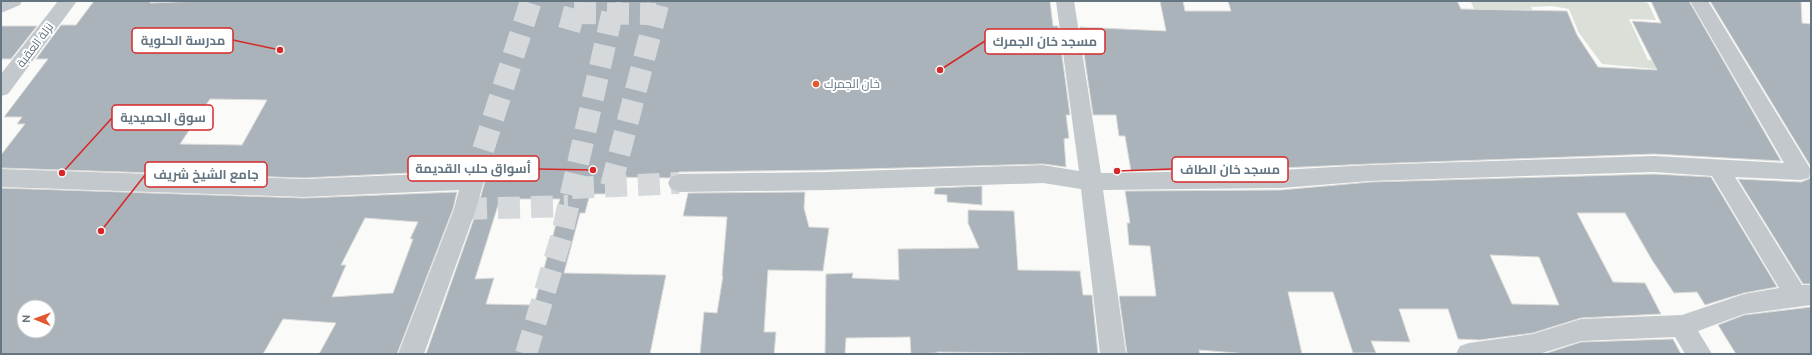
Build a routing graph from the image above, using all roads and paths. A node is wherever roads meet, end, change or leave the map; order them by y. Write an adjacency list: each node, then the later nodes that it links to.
1 (13, 1): 5 (street)
2 (68, 1): 6 (street, نزلة العقبة)
3 (1065, 1): 9 (street)
4 (1699, 1): 7 (street)
5 (1, 7)
6 (1, 89)
7 (1718, 168): 9 (street); 11 (street)
8 (1, 178): 13 (street)
9 (1091, 182): 10 (street); 14 (street)
10 (679, 184)
11 (1803, 295): 12 (street)
12 (1682, 326): 15 (street); 16 (street)
13 (411, 354)
14 (1113, 354)
15 (1469, 354)
16 (1699, 354)

